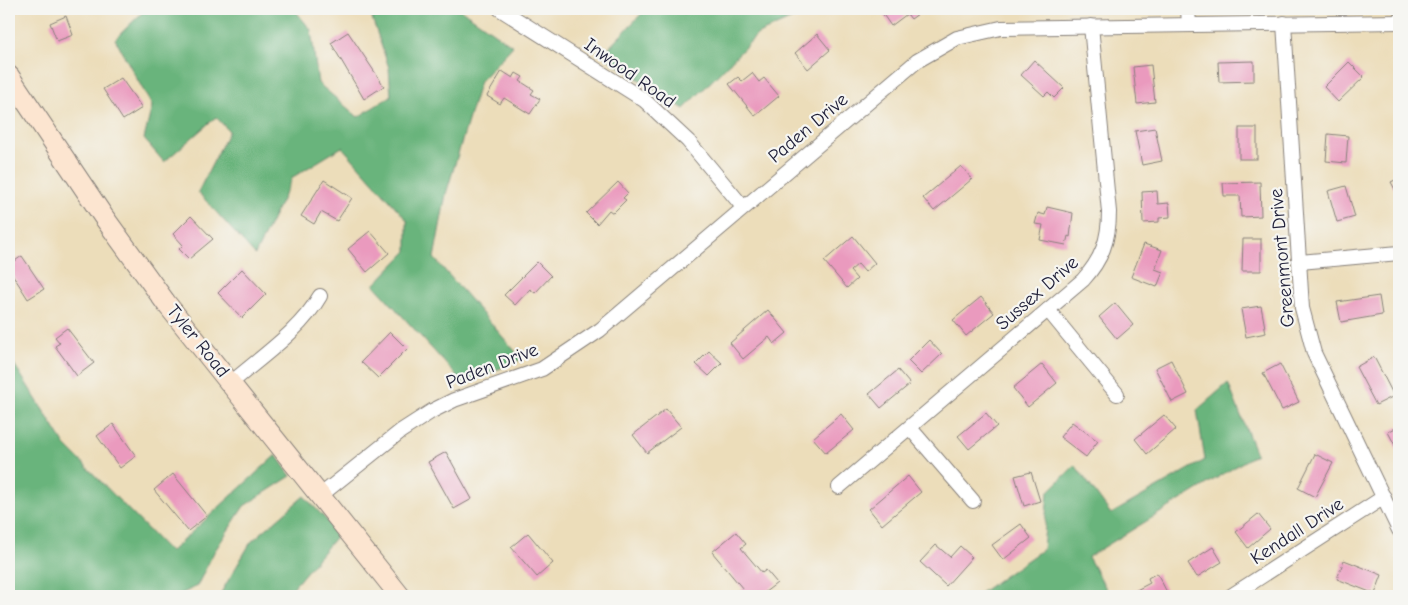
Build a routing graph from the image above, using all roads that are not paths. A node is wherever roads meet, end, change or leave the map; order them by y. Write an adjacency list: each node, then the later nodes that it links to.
1 (500, 9): 8 (street, Inwood Road)
2 (1188, 9): 5 (street)
3 (1399, 22): 4 (street, Paden Drive)
4 (1284, 24): 5 (street, Paden Drive); 10 (street, Greenmont Drive)
5 (1189, 25): 6 (street, Paden Drive)
6 (1092, 26): 8 (street, Paden Drive); 12 (street, Sussex Drive)
7 (9, 76): 13 (street, Tyler Road)
8 (744, 207): 17 (street, Paden Drive)
9 (1399, 253): 10 (street)
10 (1300, 262): 18 (street, Greenmont Drive)
11 (320, 296): 13 (street)
12 (1048, 310): 14 (street); 15 (street, Sussex Drive)
13 (231, 383): 17 (street, Tyler Road)
14 (1117, 394)
15 (910, 428): 16 (street, Sussex Drive); 19 (street)
16 (839, 487)
17 (321, 494): 21 (street, Tyler Road)
18 (1384, 497): 20 (street, Greenmont Drive); 22 (street, Kendall Drive)
19 (973, 501)
20 (1399, 530)
21 (400, 596)
22 (1231, 596)

